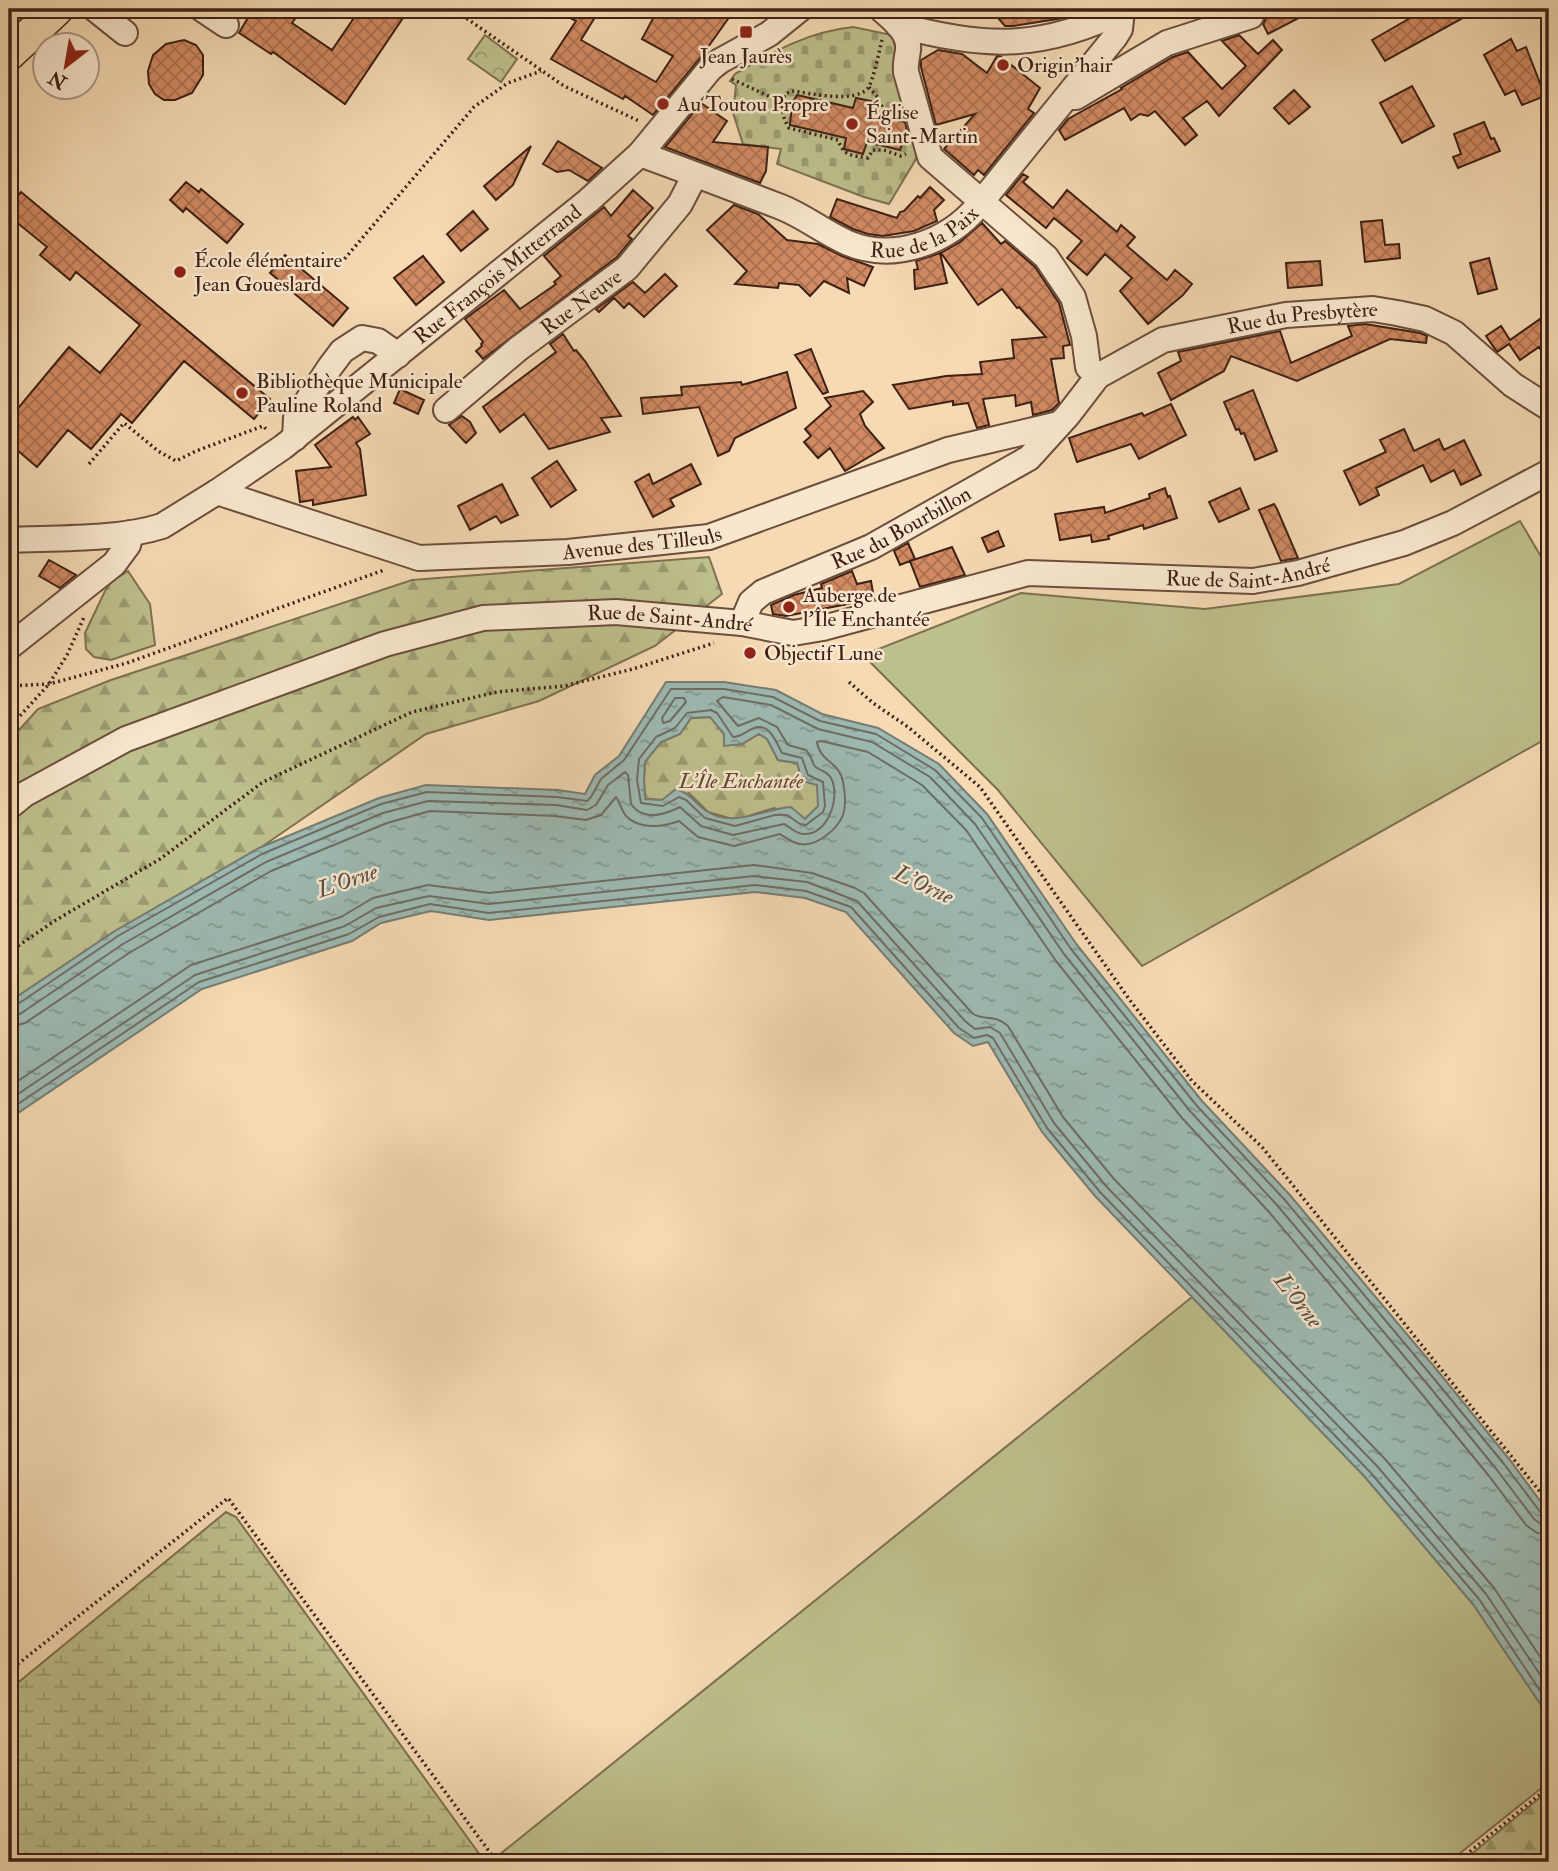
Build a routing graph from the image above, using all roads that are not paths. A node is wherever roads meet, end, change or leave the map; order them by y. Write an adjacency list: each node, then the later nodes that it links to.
1 (57, 9): 10 (main road)
2 (95, 9): 9 (street)
3 (202, 9): 8 (street)
4 (800, 9): 12 (street, Rue François Mitterrand)
5 (1124, 10): 7 (street); 11 (street, Rue de la Paix)
6 (1251, 16): 11 (street)
7 (888, 22): 14 (street)
8 (226, 25)
9 (125, 33)
10 (9, 54)
11 (1066, 97): 14 (street, Rue de la Paix)
12 (640, 154): 13 (street, Rue de la Paix); 15 (street, Rue François Mitterrand)
13 (695, 175): 14 (street, Rue de la Paix); 18 (street, Rue Neuve)
14 (981, 202): 16 (street)
15 (397, 355): 20 (street, Rue François Mitterrand); 20 (street)
16 (1098, 376): 17 (street, Rue du Presbytère); 19 (street, Rue du Presbytère)
17 (1549, 408)
18 (446, 410)
19 (1059, 424): 22 (street, Avenue des Tilleuls); 25 (street, Rue du Bourbillon)
20 (295, 438): 22 (street, Rue François Mitterrand)
21 (1549, 472): 25 (street, Rue de Saint-André)
22 (217, 492): 23 (street, Rue François Mitterrand)
23 (131, 533): 24 (street, Rue François Mitterrand); 26 (street)
24 (9, 540)
25 (742, 623): 27 (street, Rue de Saint-André)
26 (9, 647)
27 (9, 807)

